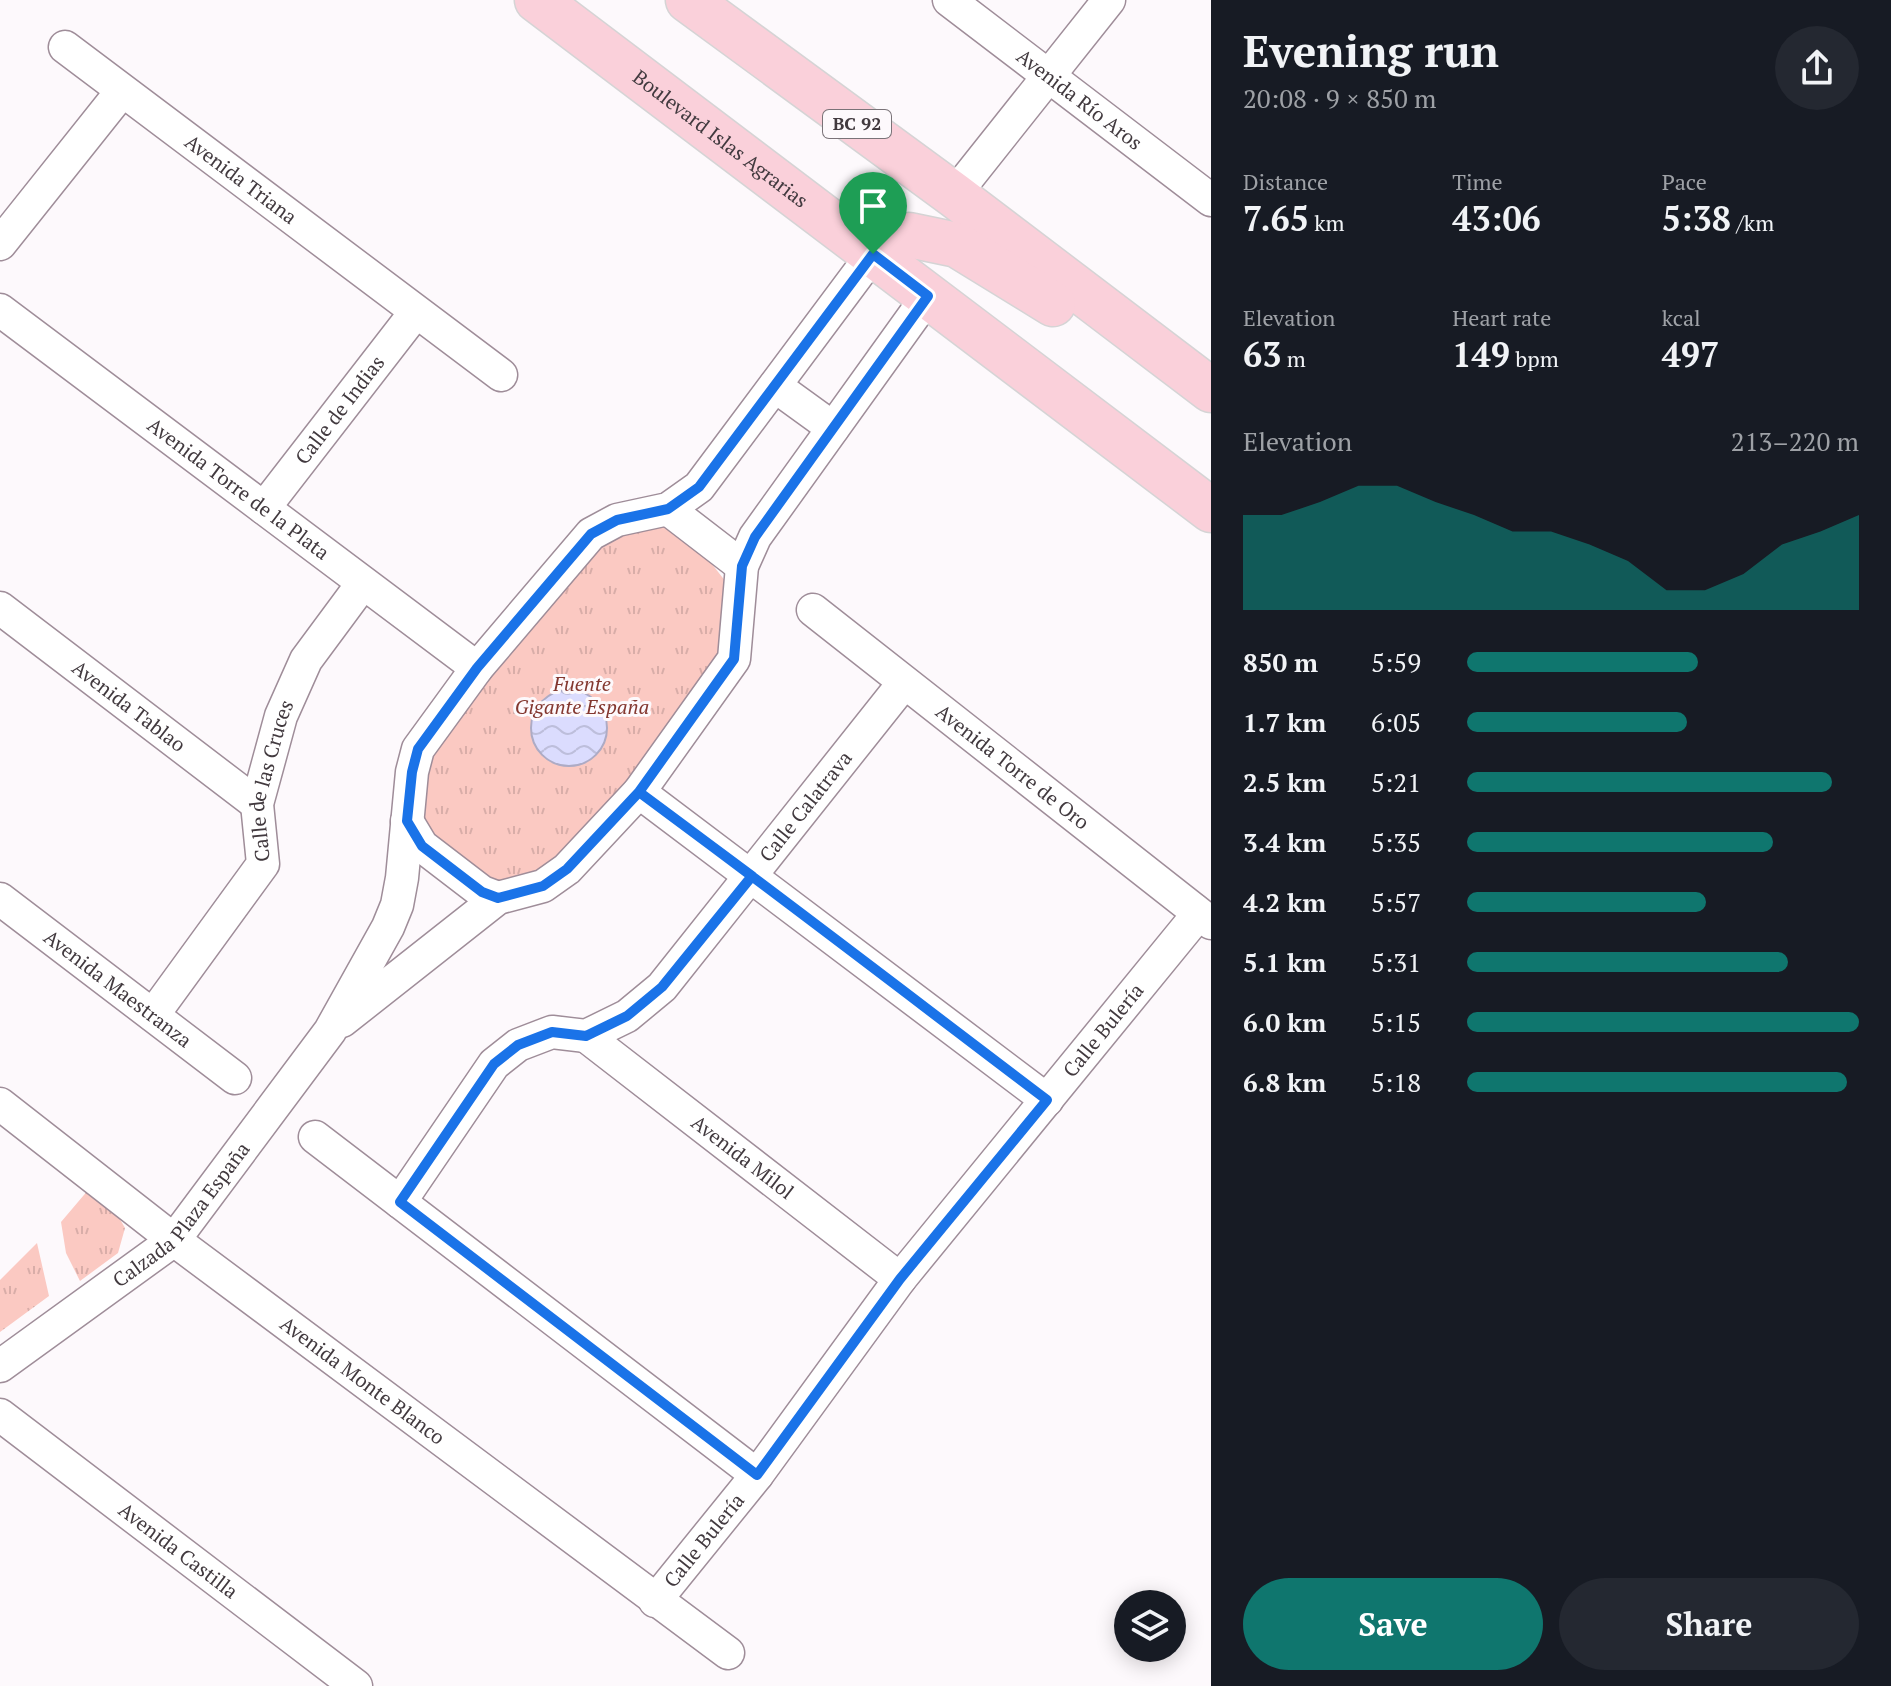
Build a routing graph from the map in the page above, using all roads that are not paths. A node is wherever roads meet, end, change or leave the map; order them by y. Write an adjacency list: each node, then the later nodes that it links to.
1 (537, 0): 11 (main road, Boulevard Islas Agrarias)
2 (688, 0): 8 (main road, BC 92)
3 (949, 0): 6 (street, Avenida Río Aros)
4 (1109, 0): 6 (street)
5 (65, 47): 7 (street, Avenida Triana)
6 (1050, 76): 8 (street); 9 (street, Avenida Río Aros)
7 (122, 91): 10 (street); 14 (street, Avenida Triana)
8 (954, 195): 17 (main road, BC 92)
9 (1211, 200)
10 (0, 244)
11 (873, 254): 12 (main road, Boulevard Islas Agrarias); 16 (street); 18 (main road)
12 (928, 296): 19 (street); 22 (main road, Boulevard Islas Agrarias)
13 (0, 310): 20 (street, Avenida Torre de la Plata)
14 (415, 313): 15 (street, Avenida Triana); 20 (street, Calle de Indias)
15 (501, 375)
16 (775, 386): 19 (street); 21 (street)
17 (1211, 390)
18 (1211, 403)
19 (833, 428): 23 (street)
20 (264, 508): 24 (street, Avenida Torre de la Plata)
21 (668, 509): 23 (street); 27 (street)
22 (1211, 510)
23 (742, 566): 29 (street)
24 (363, 583): 27 (street, Avenida Torre de la Plata); 30 (street, Calle de las Cruces)
25 (0, 608): 30 (street, Avenida Tablao)
26 (813, 610): 28 (street, Avenida Torre de Oro)
27 (477, 668): 31 (street)
28 (903, 684): 32 (street, Calle Calatrava); 35 (street, Avenida Torre de Oro)
29 (639, 792): 32 (street); 33 (street)
30 (257, 804): 36 (street, Calle de las Cruces)
31 (407, 821): 33 (street); 37 (street)
32 (752, 876): 38 (street, Calle Calatrava); 40 (street)
33 (498, 898): 37 (street)
34 (0, 899): 36 (street, Avenida Maestranza)
35 (1202, 916): 40 (street, Calle Bulería)
36 (153, 1015): 39 (street, Avenida Maestranza)
37 (330, 1031): 44 (street, Calzada Plaza España)
38 (586, 1036): 43 (street, Calle Calatrava); 45 (street, Avenida Milol)
39 (235, 1078)
40 (1047, 1100): 45 (street, Calle Bulería)
41 (0, 1104): 44 (street, Avenida Monte Blanco)
42 (315, 1137): 43 (street)
43 (400, 1202): 48 (street)
44 (174, 1240): 46 (street, Calzada Plaza España); 49 (street, Avenida Monte Blanco)
45 (900, 1279): 48 (street, Calle Bulería)
46 (0, 1366)
47 (0, 1415): 51 (street, Avenida Castilla)
48 (757, 1475): 49 (street, Calle Bulería)
49 (655, 1601): 50 (street, Avenida Monte Blanco)
50 (728, 1653)
51 (356, 1686)

